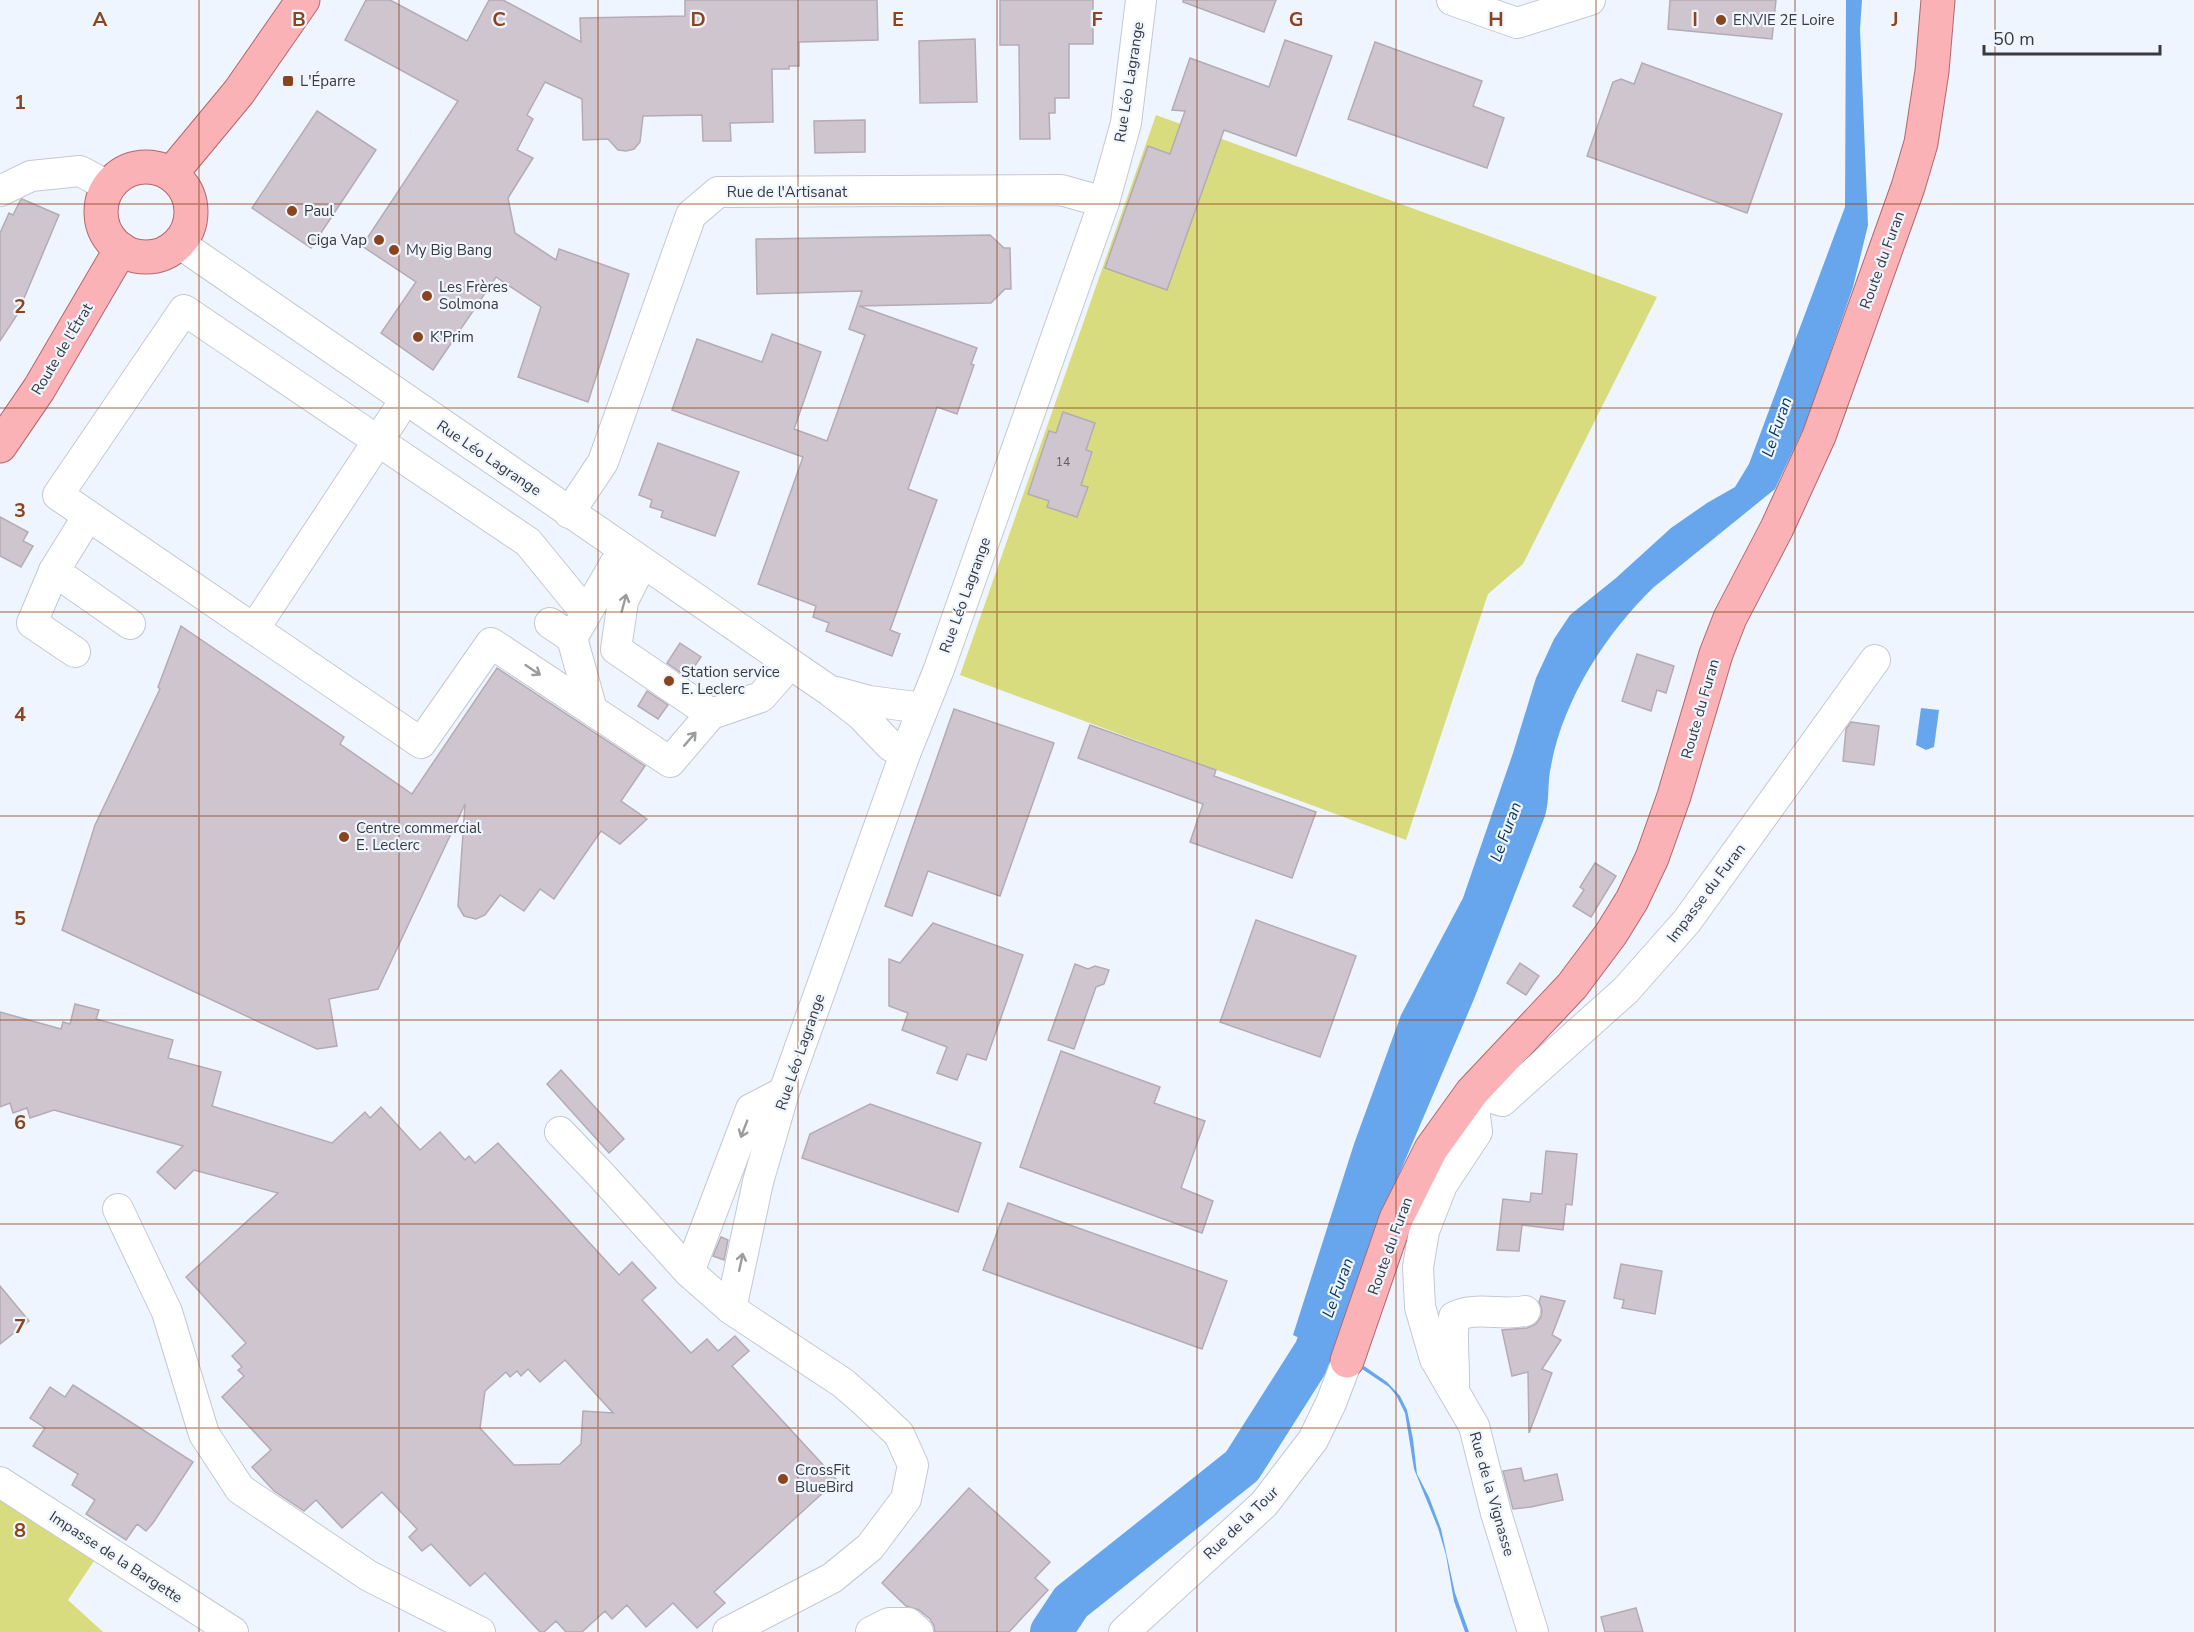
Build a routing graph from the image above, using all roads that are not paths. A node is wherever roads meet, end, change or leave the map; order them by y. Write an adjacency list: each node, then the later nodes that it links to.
1 (303, 0): 6 (main road)
2 (1141, 0): 9 (street, Rue Léo Lagrange)
3 (1452, 0): 4 (street)
4 (1590, 0)
5 (1938, 0): 31 (main road, Route du Furan)
6 (171, 174): 7 (main road); 10 (main road)
7 (108, 186): 8 (street); 11 (main road)
8 (0, 191)
9 (1104, 202): 15 (street, Rue de l'Artisanat); 26 (street, Rue Léo Lagrange)
10 (179, 243): 11 (main road); 12 (street, Rue Léo Lagrange)
11 (121, 249): 14 (main road, Route de l'Étrat)
12 (405, 400): 13 (street); 15 (street, Rue Léo Lagrange)
13 (378, 441): 16 (street); 20 (street); 21 (street)
14 (0, 446)
15 (569, 513): 17 (street, Rue Léo Lagrange)
16 (88, 516): 18 (street); 21 (street)
17 (633, 556): 20 (street); 24 (street, Rue Léo Lagrange); 28 (street, one-way to 17)
18 (54, 571): 19 (street); 22 (street)
19 (130, 624)
20 (569, 625): 27 (street)
21 (254, 629): 27 (street, one-way to 27)
22 (75, 652)
23 (1875, 660): 31 (street, Impasse du Furan)
24 (790, 663): 25 (street, Rue Léo Lagrange); 28 (street)
25 (830, 691): 26 (street); 29 (street, Rue Léo Lagrange)
26 (923, 708): 29 (street, Rue Léo Lagrange)
27 (592, 710): 28 (street, one-way to 28)
28 (711, 714)
29 (905, 754): 30 (street, Rue Léo Lagrange)
30 (784, 1092): 34 (street, one-way to 34); 35 (street, Rue Léo Lagrange, one-way to 30)
31 (1473, 1092): 37 (main road, Route du Furan); 38 (street, Rue de la Vignasse)
32 (560, 1132): 34 (street)
33 (118, 1209): 41 (street)
34 (689, 1272): 35 (street)
35 (731, 1309): 42 (street)
36 (1525, 1311): 38 (street)
37 (1347, 1361): 45 (street, Rue de la Tour)
38 (1454, 1391): 46 (street, Rue de la Vignasse)
39 (0, 1482): 40 (street, Impasse de la Bargette)
40 (233, 1632)
41 (480, 1632)
42 (728, 1632)
43 (871, 1632): 44 (street)
44 (918, 1632)
45 (1124, 1632)
46 (1533, 1632)

